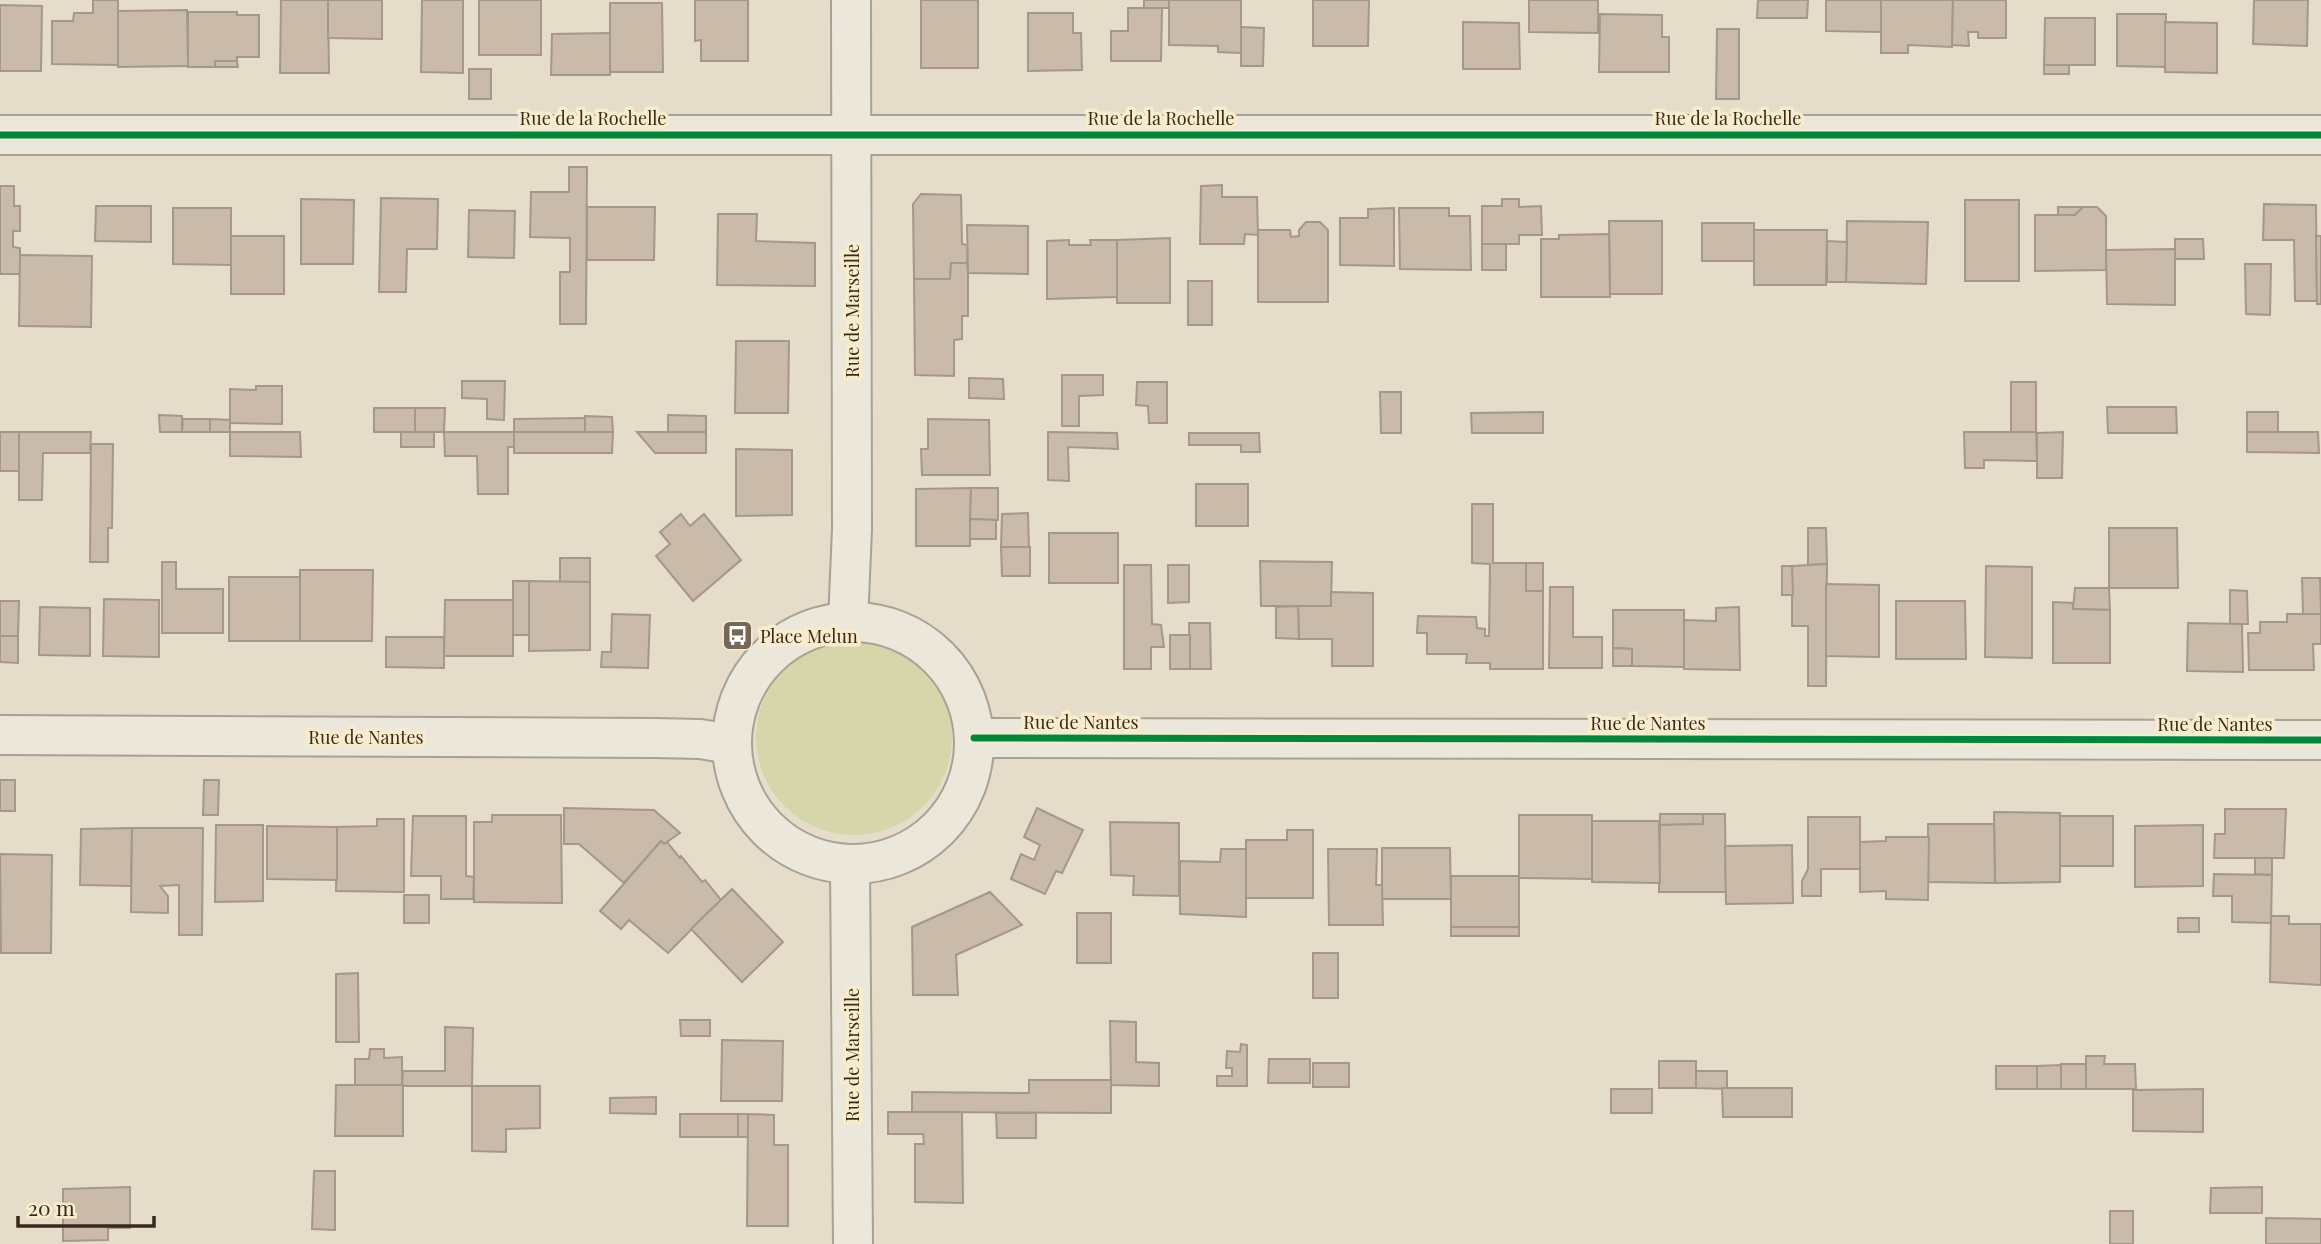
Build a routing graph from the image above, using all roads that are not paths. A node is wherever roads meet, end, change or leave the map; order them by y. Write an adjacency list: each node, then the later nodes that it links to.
1 (851, 0): 2 (street, Rue de Marseille)
2 (852, 134): 3 (street, Rue de la Rochelle); 4 (street, Rue de la Rochelle); 5 (street, Rue de Marseille)
3 (0, 135)
4 (2321, 135)
5 (848, 622): 7 (street); 9 (street)
6 (0, 736): 9 (street, Rue de Nantes)
7 (974, 738): 8 (street, Rue de Nantes); 10 (street)
8 (2321, 740)
9 (731, 744): 10 (street)
10 (850, 866): 11 (street, Rue de Marseille)
11 (853, 1244)

